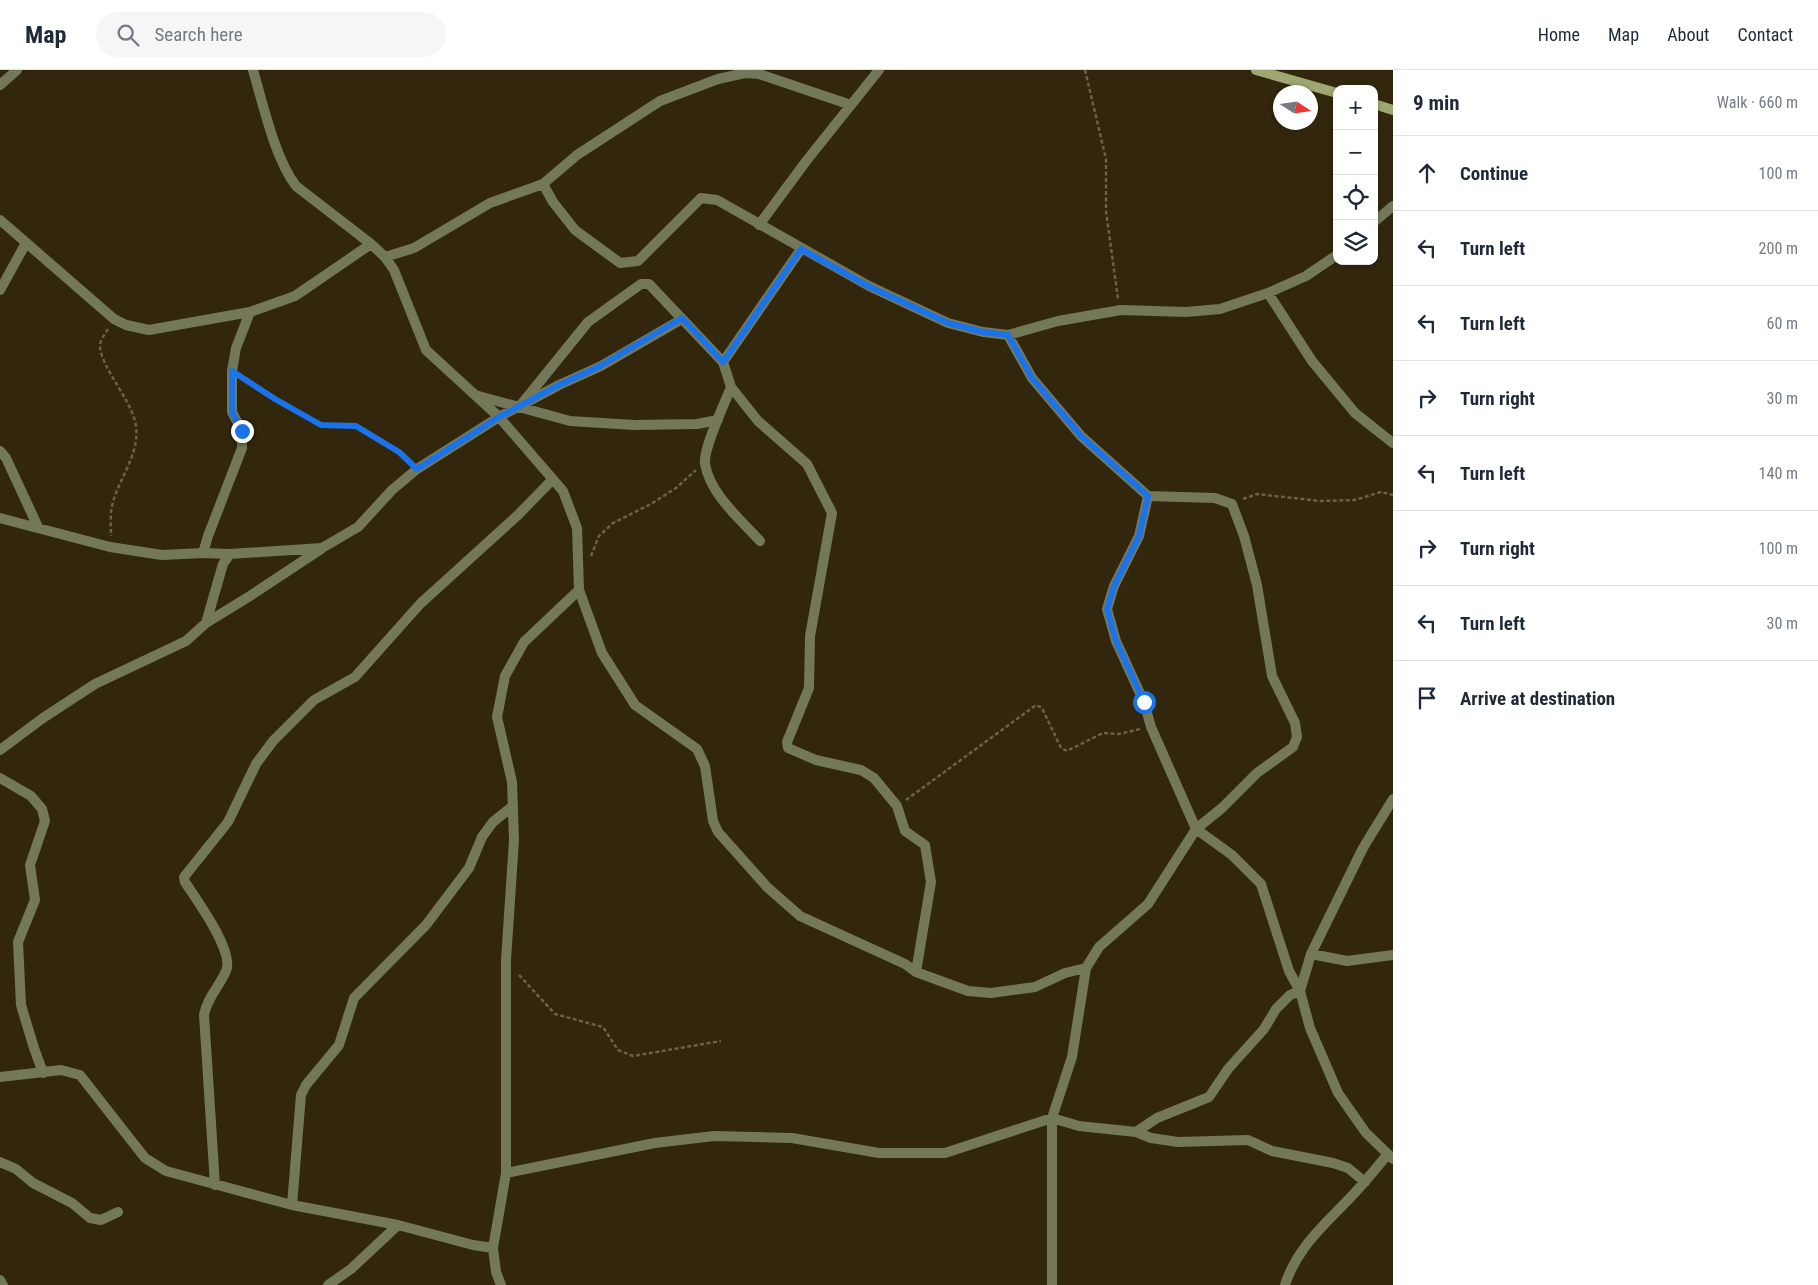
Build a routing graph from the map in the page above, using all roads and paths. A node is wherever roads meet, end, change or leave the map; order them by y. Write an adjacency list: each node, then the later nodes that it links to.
1 (18, 70): 6 (street)
2 (252, 70): 17 (street)
3 (879, 70): 8 (street)
4 (1085, 70): 23 (path)
5 (1256, 70): 7 (street)
6 (0, 85)
7 (1333, 92)
8 (851, 105): 11 (street); 15 (street)
9 (1378, 105): 10 (street)
10 (1393, 110)
11 (542, 184): 15 (street); 19 (street)
12 (1393, 206): 14 (street)
13 (0, 220): 16 (street)
14 (1376, 220)
15 (759, 225): 18 (street)
16 (26, 243): 21 (street); 26 (street)
17 (371, 244): 19 (street); 24 (street)
18 (801, 249): 27 (street); 28 (street)
19 (385, 257): 31 (street)
20 (1333, 258): 22 (street)
21 (0, 290)
22 (1268, 293): 23 (street); 35 (street)
23 (1121, 310): 27 (street)
24 (250, 312): 26 (street); 29 (street)
25 (682, 318): 28 (street); 32 (street); 32 (street)
26 (114, 319): 46 (path)
27 (1008, 335): 41 (street)
28 (723, 362): 30 (street)
29 (232, 371): 38 (path); 48 (street)
30 (731, 387): 34 (street); 58 (street)
31 (473, 394): 32 (street); 33 (street)
32 (520, 406): 33 (street); 34 (street)
33 (499, 417): 38 (street); 39 (street)
34 (718, 420): 37 (street)
35 (1393, 443)
36 (0, 451): 44 (street)
37 (705, 463): 45 (street); 50 (path)
38 (417, 469): 47 (street)
39 (553, 479): 51 (street); 75 (street)
40 (1393, 495): 42 (path)
41 (1148, 496): 42 (street); 53 (street)
42 (1232, 504): 59 (street)
43 (0, 518): 44 (street)
44 (38, 527): 46 (street)
45 (760, 541)
46 (110, 547): 48 (street)
47 (322, 548): 49 (street); 52 (street)
48 (203, 553): 49 (street)
49 (230, 554): 52 (street)
50 (590, 560)
51 (579, 590): 57 (street); 64 (street)
52 (206, 623): 54 (street)
53 (1151, 727): 58 (path); 59 (street)
54 (0, 750)
55 (0, 778): 67 (street)
56 (1393, 799): 60 (street)
57 (514, 806): 62 (street); 76 (street)
58 (897, 806): 64 (street)
59 (1196, 829): 63 (street); 65 (street)
60 (1312, 954): 61 (street); 65 (street)
61 (1393, 955)
62 (506, 960): 66 (path); 73 (street)
63 (1086, 968): 64 (street); 69 (street)
64 (916, 972)
65 (1300, 990): 70 (street); 71 (street)
66 (720, 1041)
67 (43, 1073): 68 (street); 75 (street)
68 (0, 1077)
69 (1052, 1118): 70 (street); 73 (street); 84 (street)
70 (1136, 1132): 74 (street)
71 (1390, 1157): 74 (street)
72 (0, 1162): 77 (street)
73 (506, 1173): 79 (street)
74 (1366, 1182): 85 (street)
75 (215, 1185): 76 (street)
76 (292, 1205): 78 (street)
77 (118, 1212)
78 (398, 1225): 79 (street); 82 (street)
79 (493, 1248): 83 (street)
80 (0, 1280): 81 (street)
81 (3, 1285)
82 (328, 1285)
83 (501, 1285)
84 (1052, 1285)
85 (1285, 1285)

